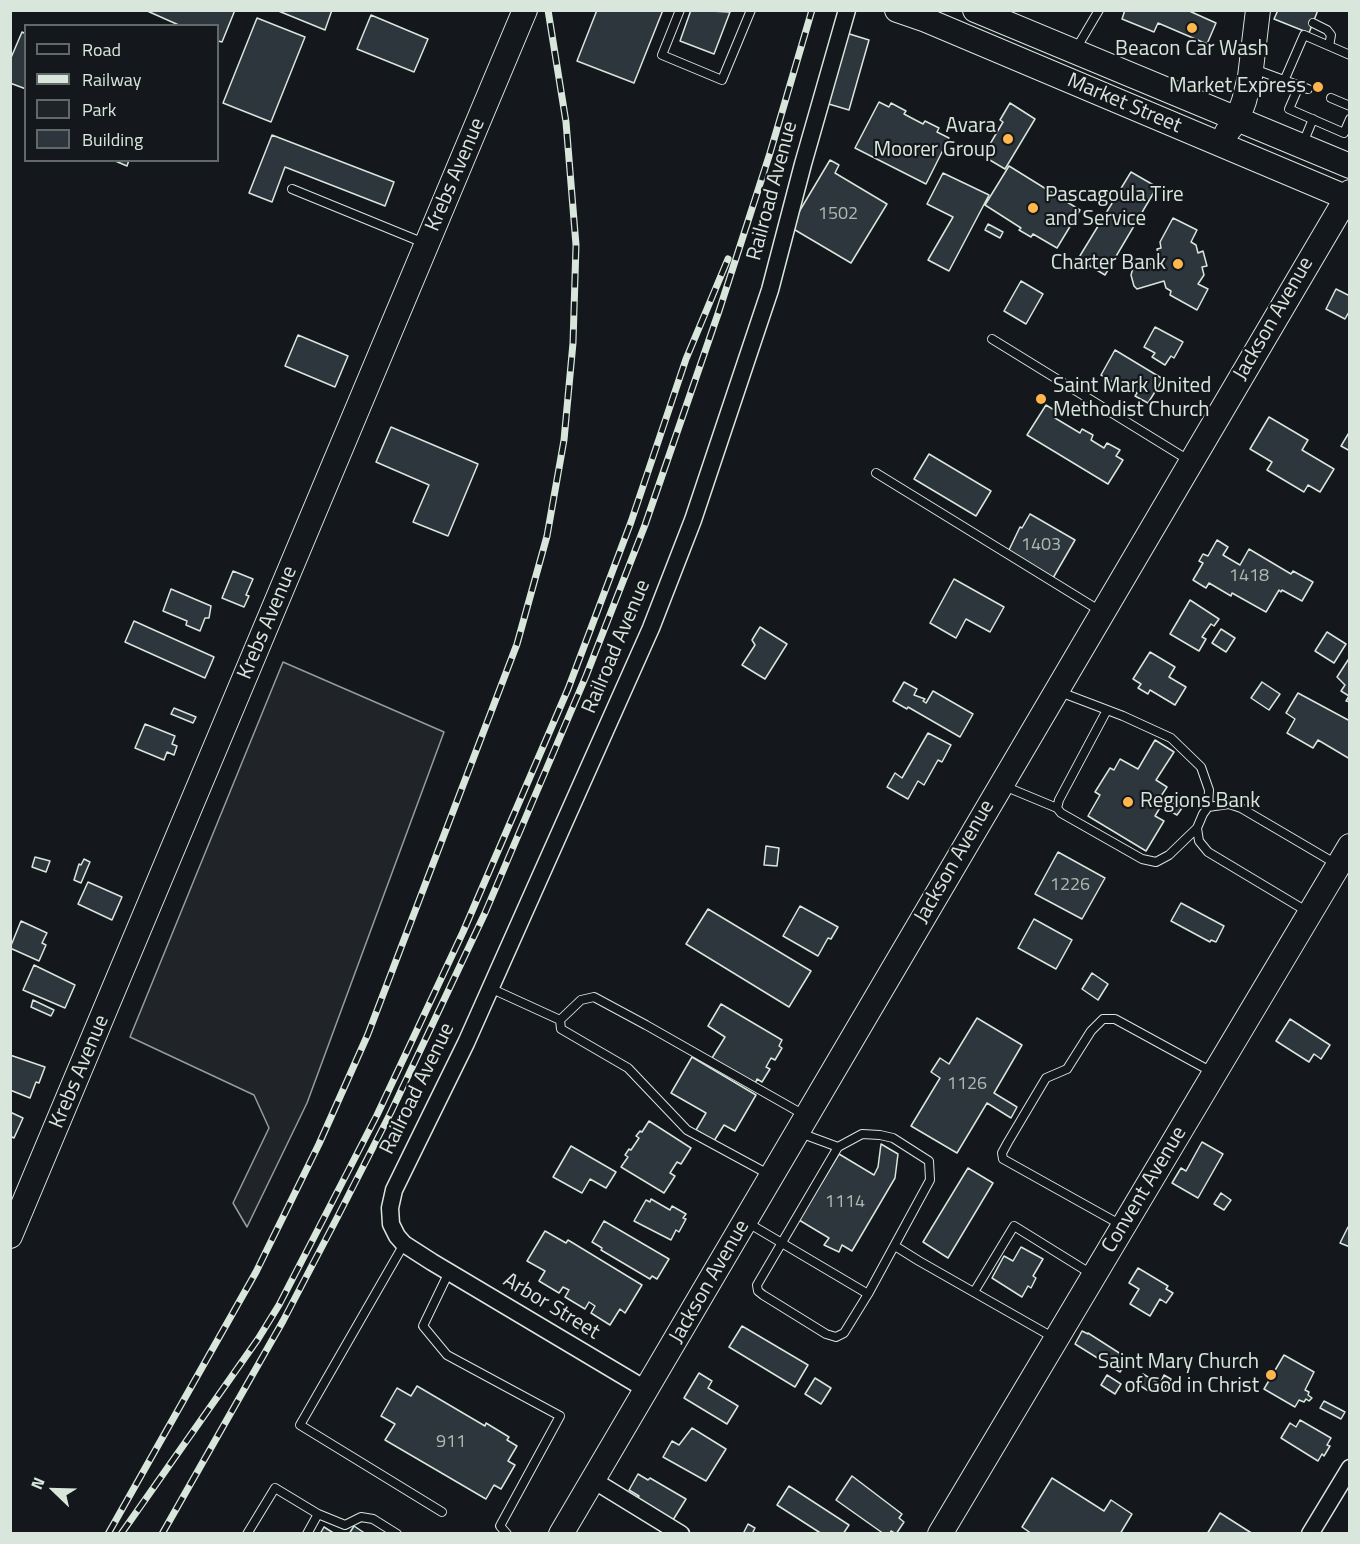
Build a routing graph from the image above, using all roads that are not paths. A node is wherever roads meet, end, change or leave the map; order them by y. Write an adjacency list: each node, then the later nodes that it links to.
1 (525, 10): 25 (street, Krebs Avenue)
2 (680, 10): 3 (lane)
3 (751, 10)
4 (847, 10): 38 (street, Railroad Avenue)
5 (897, 10): 20 (street, Market Street)
6 (975, 10): 11 (street, Market Street)
7 (1099, 10): 11 (lane)
8 (1258, 10): 13 (street)
9 (1313, 22): 10 (lane)
10 (1329, 46): 12 (lane); 14 (lane)
11 (1074, 52): 19 (street, Market Street)
12 (1350, 55)
13 (1251, 68): 14 (lane); 19 (street)
14 (1284, 81): 17 (lane)
15 (1331, 98): 16 (lane)
16 (1350, 106)
17 (1313, 119): 18 (lane); 21 (lane)
18 (1350, 119)
19 (1237, 120): 20 (street); 21 (street, Market Street)
20 (1218, 144): 24 (street, Market Street)
21 (1301, 146): 22 (street, Market Street)
22 (1350, 166)
23 (292, 189): 25 (lane)
24 (1348, 196): 27 (street, Jackson Avenue)
25 (427, 244): 46 (street, Krebs Avenue)
26 (992, 339): 27 (lane)
27 (1191, 462): 29 (street, Jackson Avenue)
28 (876, 473): 29 (lane)
29 (1102, 612): 30 (street, Jackson Avenue)
30 (1056, 691): 31 (lane); 32 (street, Jackson Avenue)
31 (1107, 710): 33 (lane); 34 (lane)
32 (1001, 785): 34 (lane); 41 (street, Jackson Avenue)
33 (1209, 807): 35 (lane); 36 (lane)
34 (1057, 808): 35 (lane)
35 (1197, 828): 37 (lane)
36 (1344, 856): 37 (street, Convent Avenue)
37 (1310, 913): 40 (street, Convent Avenue)
38 (490, 988): 39 (lane); 48 (street, Railroad Avenue)
39 (560, 1020): 41 (lane); 43 (lane)
40 (1214, 1073): 45 (street, Convent Avenue); 45 (lane)
41 (802, 1124): 42 (lane); 43 (street, Jackson Avenue)
42 (838, 1147): 47 (lane); 49 (lane)
43 (772, 1176): 44 (street, Jackson Avenue)
44 (745, 1221): 47 (lane); 56 (street, Jackson Avenue)
45 (1123, 1226): 52 (street, Convent Avenue)
46 (10, 1236)
47 (780, 1243): 54 (lane); 54 (lane)
48 (404, 1244): 50 (street, Railroad Avenue); 59 (lane)
49 (895, 1246): 53 (lane); 54 (lane)
50 (432, 1262): 51 (street, Arbor Street)
51 (449, 1272): 56 (street, Arbor Street); 64 (lane)
52 (1093, 1276): 53 (lane); 55 (street, Convent Avenue)
53 (974, 1293): 55 (lane)
54 (868, 1294)
55 (1056, 1339): 67 (street, Convent Avenue)
56 (646, 1390): 58 (street, Jackson Avenue)
57 (1350, 1468): 68 (street)
58 (593, 1480): 65 (street, Jackson Avenue); 66 (street)
59 (442, 1512)
60 (318, 1514): 61 (lane); 62 (lane); 63 (lane)
61 (247, 1533)
62 (307, 1533)
63 (397, 1533)
64 (507, 1533)
65 (561, 1533)
66 (681, 1533)
67 (940, 1533)
68 (1310, 1533)

